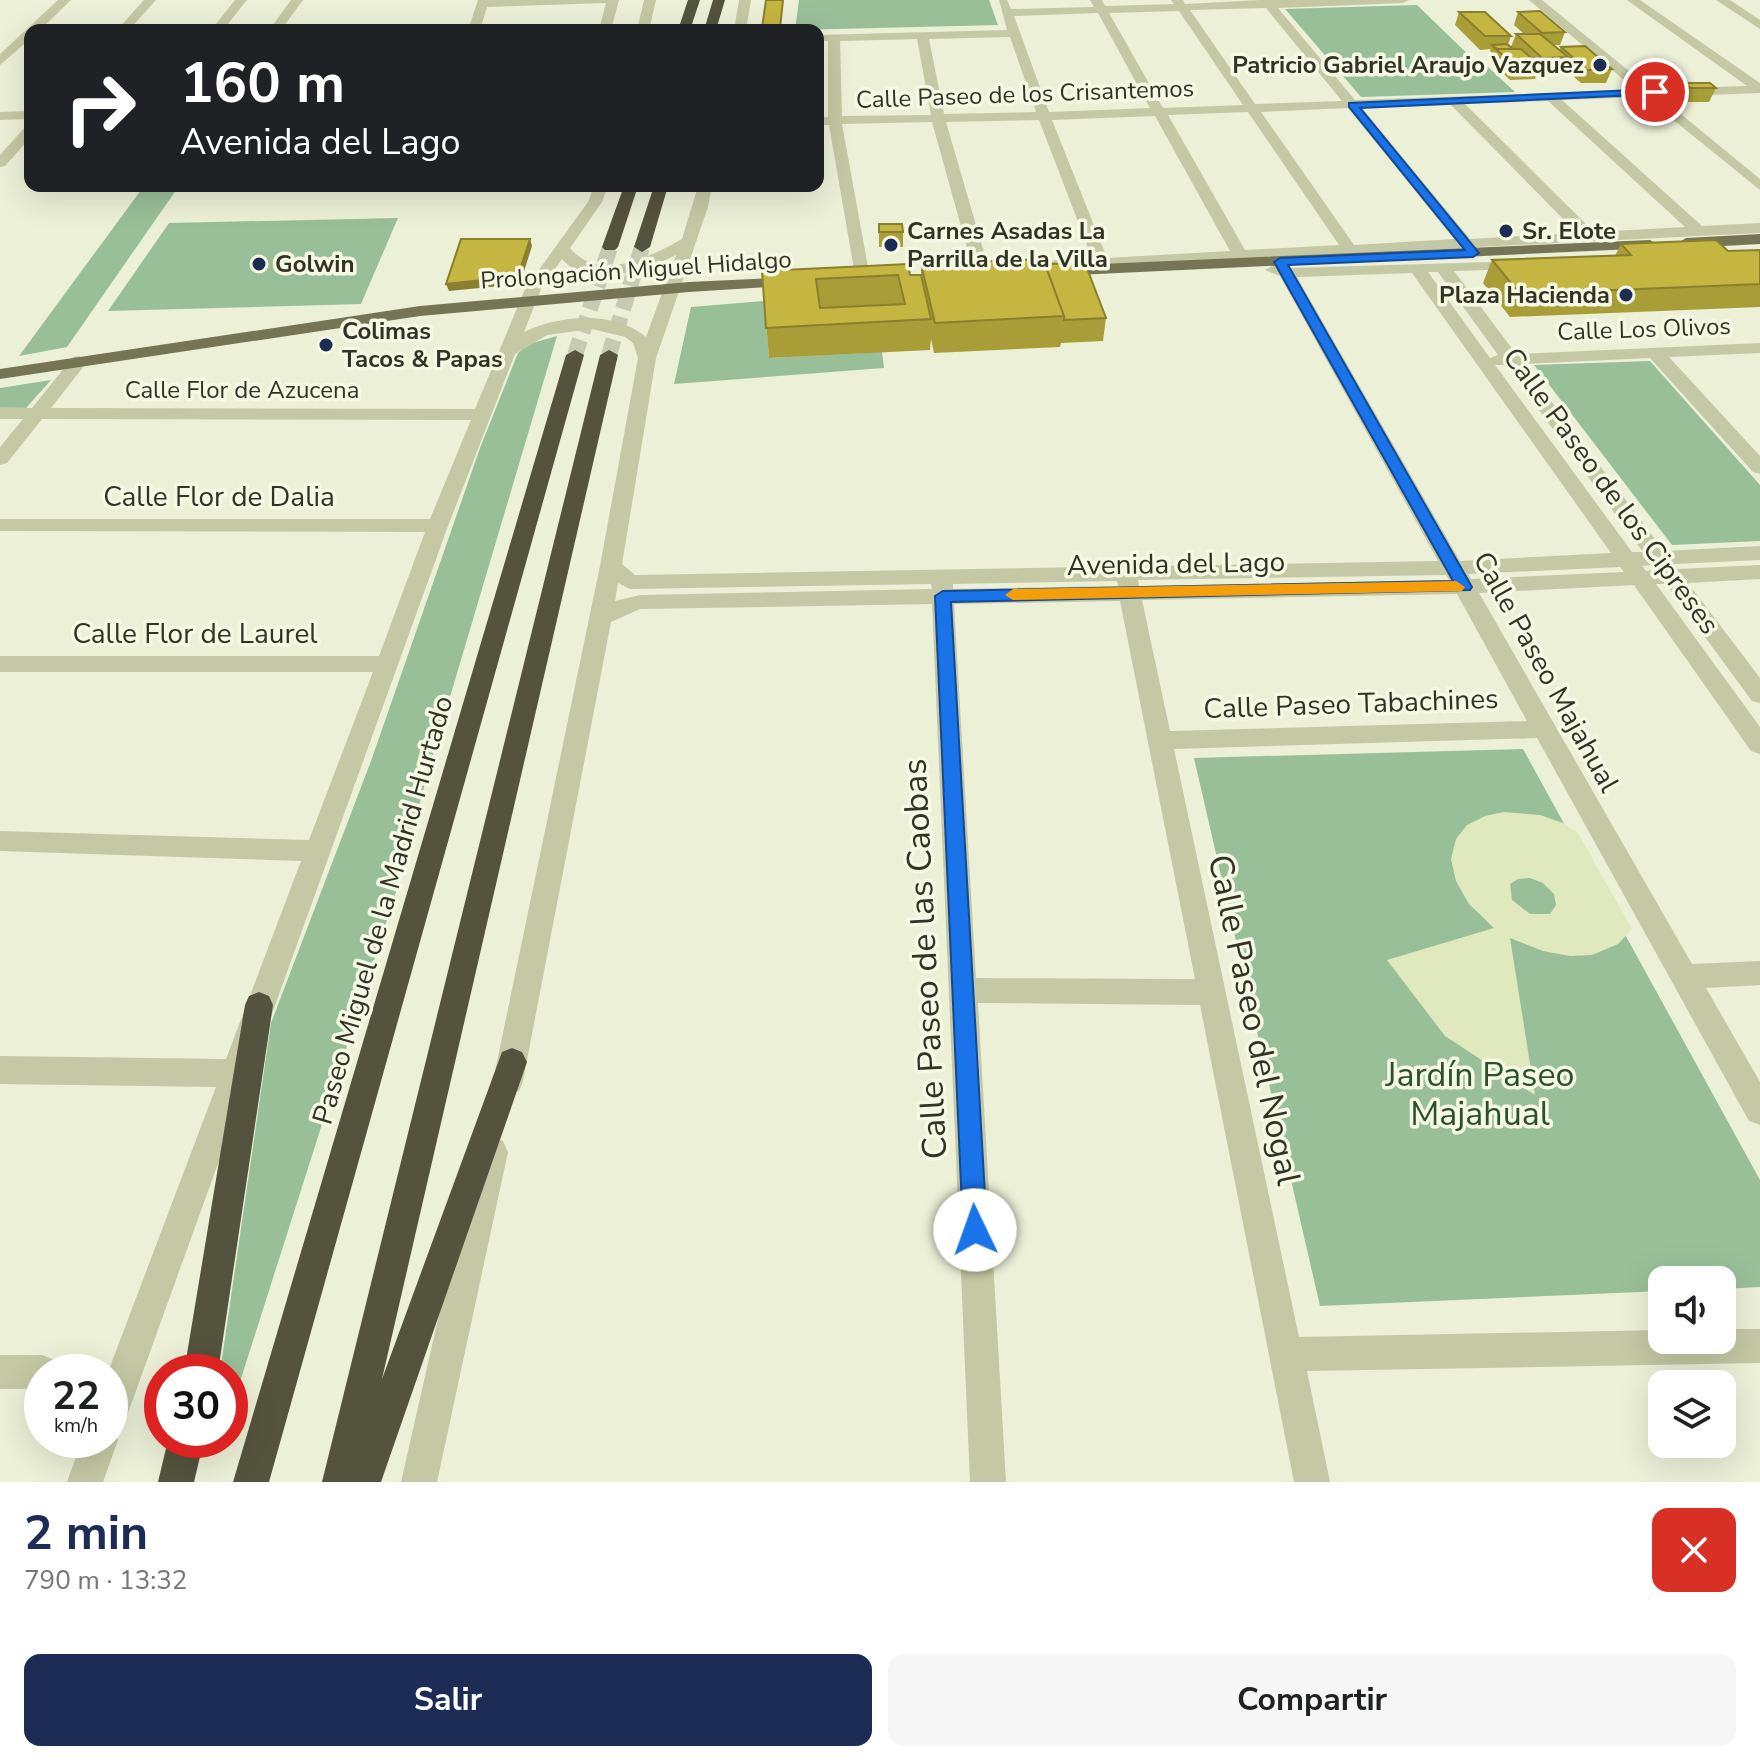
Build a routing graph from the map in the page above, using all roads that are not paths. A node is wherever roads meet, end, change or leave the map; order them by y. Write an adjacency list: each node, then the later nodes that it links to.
1 (65, 0): 21 (street)
2 (150, 0): 22 (street)
3 (241, 0): 23 (street)
4 (297, 0): 24 (street)
5 (610, 0): 16 (street); 26 (street)
6 (650, 0): 27 (street)
7 (694, 0): 28 (highway)
8 (719, 0): 29 (highway)
9 (745, 0): 30 (street)
10 (1403, 0): 15 (street)
11 (1535, 0): 41 (street)
12 (1543, 0): 41 (street)
13 (1633, 0): 40 (street)
14 (1722, 0): 31 (street)
15 (1359, 1): 17 (street)
16 (483, 2): 25 (street)
17 (1268, 2): 18 (street); 44 (street)
18 (1180, 4): 19 (street); 45 (street)
19 (1099, 5): 20 (street); 46 (street)
20 (1005, 7): 32 (street)
21 (40, 24)
22 (128, 24)
23 (222, 24)
24 (279, 24)
25 (476, 24)
26 (606, 24)
27 (644, 24)
28 (686, 24)
29 (712, 24)
30 (741, 24)
31 (1760, 25)
32 (1015, 33): 34 (street); 49 (street)
33 (24, 35): 37 (street)
34 (922, 36): 36 (street); 50 (street)
35 (824, 38): 36 (street)
36 (834, 38): 52 (street)
37 (0, 39)
38 (24, 39): 39 (street)
39 (0, 61)
40 (1760, 89): 41 (street, Calle Paseo de los Crisantemos)
41 (1651, 93): 42 (street, Calle Paseo de los Crisantemos); 55 (street); 56 (street)
42 (1551, 97): 43 (street, Calle Paseo de los Crisantemos); 62 (street)
43 (1455, 101): 44 (street, Calle Paseo de los Crisantemos); 63 (street)
44 (1353, 105): 45 (street, Calle Paseo de los Crisantemos); 71 (street)
45 (1252, 109): 46 (street, Calle Paseo de los Crisantemos); 69 (street)
46 (1159, 112): 49 (street, Calle Paseo de los Crisantemos); 72 (street)
47 (24, 115): 48 (street)
48 (0, 116)
49 (1044, 116): 50 (street, Calle Paseo de los Crisantemos); 73 (street)
50 (938, 119): 52 (street, Calle Paseo de los Crisantemos); 78 (street)
51 (824, 121): 52 (street, Calle Paseo de los Crisantemos)
52 (835, 121): 79 (street)
53 (24, 137): 54 (street)
54 (0, 163)
55 (1760, 175)
56 (1760, 186)
57 (599, 192): 68 (street)
58 (629, 192): 66 (highway)
59 (659, 192): 67 (highway)
60 (703, 192): 65 (street)
61 (1760, 228): 62 (street)
62 (1698, 231): 63 (street)
63 (1588, 235): 71 (street)
64 (1760, 239): 71 (main road)
65 (687, 242): 68 (street); 81 (street)
66 (610, 247)
67 (642, 247)
68 (561, 248): 82 (street)
69 (1349, 249): 71 (street); 72 (street)
70 (1760, 251): 71 (street)
71 (1474, 254): 74 (main road); 75 (street)
72 (1241, 259): 73 (main road); 74 (street)
73 (1102, 266): 76 (main road)
74 (1284, 267): 77 (street); 106 (street, Calle Paseo Majahual)
75 (1443, 268): 77 (street); 89 (street, Calle Paseo de los Cipreses)
76 (1038, 269)
77 (1417, 269): 90 (street, Calle Paseo de los Cipreses)
78 (981, 273)
79 (862, 278)
80 (815, 281): 81 (main road, Prolongación Miguel Hidalgo)
81 (671, 289): 82 (main road, Prolongación Miguel Hidalgo); 88 (street)
82 (529, 301): 84 (street); 91 (main road, Prolongación Miguel Hidalgo)
83 (1760, 348): 85 (street, Calle Los Olivos)
84 (507, 352): 88 (street); 95 (street)
85 (1655, 353): 89 (street, Calle Los Olivos); 97 (street)
86 (575, 355): 138 (highway, Paseo Miguel de la Madrid Hurtado)
87 (609, 355): 139 (highway)
88 (647, 358): 102 (street)
89 (1510, 359): 90 (street, Calle Los Olivos); 101 (street, Calle Paseo de los Cipreses)
90 (1482, 360): 103 (street, Calle Paseo de los Cipreses)
91 (79, 361): 92 (main road, Prolongación Miguel Hidalgo); 94 (street)
92 (0, 374)
93 (0, 413): 94 (street, Calle Flor de Azucena)
94 (37, 413): 95 (street, Calle Flor de Azucena); 96 (street)
95 (484, 415): 99 (street)
96 (0, 459)
97 (1760, 468)
98 (0, 525): 99 (street, Calle Flor de Dalia)
99 (438, 526): 112 (street)
100 (1760, 553): 101 (street, Avenida del Lago)
101 (1658, 558): 103 (street, Avenida del Lago); 105 (street, Calle Paseo de los Cipreses)
102 (611, 566): 109 (street, Avenida del Lago); 110 (street)
103 (1632, 569): 105 (street, Avenida del Lago); 106 (street, Avenida del Lago); 116 (street, Calle Paseo de los Cipreses)
104 (1760, 572): 105 (street, Avenida del Lago)
105 (1672, 576): 113 (street, Calle Paseo de los Cipreses)
106 (1458, 577): 107 (street, Avenida del Lago); 114 (street, Calle Paseo Majahual)
107 (1127, 583): 108 (street, Avenida del Lago); 115 (street, Calle Paseo del Nogal)
108 (942, 586): 109 (street, Avenida del Lago); 121 (street, Calle Paseo de las Caobas)
109 (840, 588): 110 (street, Avenida del Lago)
110 (598, 620): 124 (street)
111 (0, 664): 112 (street, Calle Flor de Laurel)
112 (389, 664): 118 (street)
113 (1760, 695)
114 (1544, 729): 115 (street, Calle Paseo Tabachines); 120 (street, Calle Paseo Majahual)
115 (1159, 740): 122 (street, Calle Paseo del Nogal)
116 (1760, 745)
117 (0, 841): 118 (street)
118 (318, 851): 123 (street)
119 (1760, 973): 120 (street)
120 (1684, 977): 127 (street, Calle Paseo Majahual)
121 (963, 990): 122 (street); 142 (street, Calle Paseo de las Caobas)
122 (1211, 992): 131 (street, Calle Paseo del Nogal)
123 (259, 1005): 126 (street); 130 (highway)
124 (512, 1062): 140 (highway); 141 (street)
125 (0, 1070): 126 (street)
126 (235, 1073): 129 (street)
127 (1760, 1111)
128 (1760, 1346): 131 (street)
129 (125, 1354)
130 (204, 1354)
131 (1286, 1354): 143 (street, Calle Paseo del Nogal)
132 (0, 1372): 133 (street)
133 (24, 1372)
134 (94, 1458): 136 (street)
135 (182, 1458): 137 (highway)
136 (85, 1482)
137 (176, 1482)
138 (251, 1482)
139 (340, 1482)
140 (363, 1482)
141 (419, 1482)
142 (988, 1482)
143 (1312, 1482)

